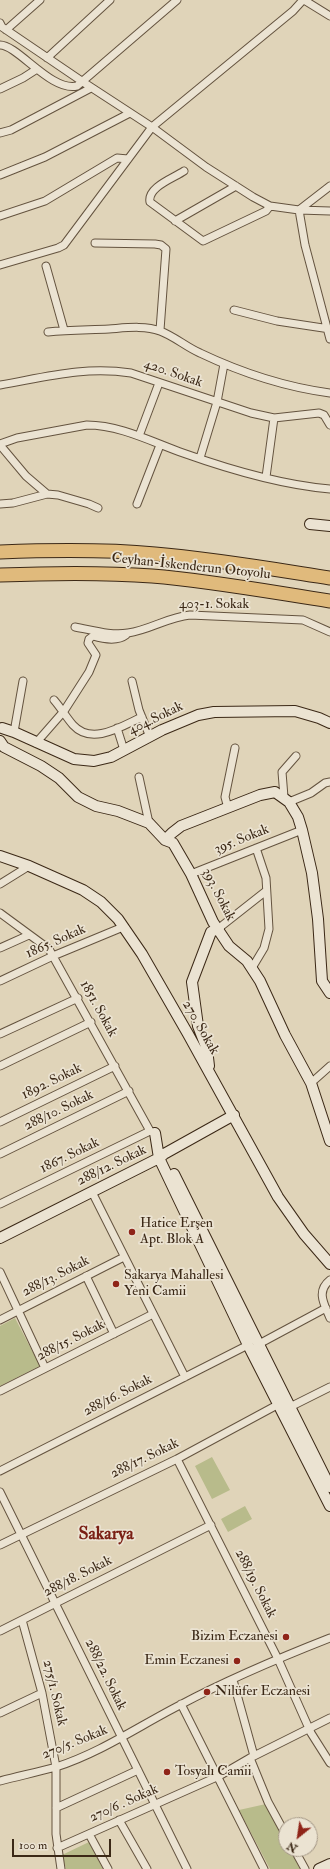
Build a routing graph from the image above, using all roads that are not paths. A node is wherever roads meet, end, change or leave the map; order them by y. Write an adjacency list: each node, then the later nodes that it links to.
1 (40, 0): 7 (street)
2 (110, 0): 9 (street)
3 (177, 0): 11 (street)
4 (303, 0): 5 (street); 15 (street)
5 (330, 16)
6 (0, 23): 7 (street)
7 (6, 30): 9 (street)
8 (0, 45): 10 (street)
9 (47, 58): 11 (street)
10 (37, 69): 11 (street); 13 (street)
11 (83, 82): 12 (street)
12 (91, 88): 14 (street); 16 (street)
13 (0, 89)
14 (130, 113): 15 (street); 19 (street)
15 (152, 127): 17 (street); 20 (street)
16 (0, 134)
17 (128, 159): 25 (street); 28 (street)
18 (184, 171): 26 (street)
19 (0, 175)
20 (236, 186): 22 (street); 26 (street)
21 (330, 186): 23 (street)
22 (270, 206): 23 (street); 26 (street)
23 (299, 210): 24 (street); 31 (street)
24 (330, 211)
25 (0, 216)
26 (175, 221)
27 (95, 243): 33 (street)
28 (0, 265)
29 (46, 266): 32 (street)
30 (234, 310): 31 (street)
31 (329, 329): 35 (street)
32 (64, 330): 33 (street); 34 (street)
33 (160, 330): 36 (street)
34 (48, 332)
35 (330, 339)
36 (224, 364): 39 (street); 40 (street)
37 (159, 383): 38 (street, 420. Sokak); 40 (street, 420. Sokak); 44 (street)
38 (0, 385)
39 (330, 394)
40 (217, 402): 42 (street, 420. Sokak); 47 (street)
41 (327, 413): 42 (street, 420. Sokak); 43 (street, 420. Sokak)
42 (274, 418): 48 (street)
43 (330, 425)
44 (139, 436): 45 (street); 46 (street)
45 (0, 445): 50 (street)
46 (160, 445): 47 (street); 52 (street)
47 (200, 458): 48 (street)
48 (266, 478): 49 (street)
49 (330, 489)
50 (47, 494): 51 (street); 53 (street)
51 (0, 504)
52 (137, 504)
53 (98, 508)
54 (310, 524): 55 (street)
55 (330, 526)
56 (0, 552): 58 (highway, Ceyhan-İskenderun Otoyolu)
57 (0, 575): 59 (highway, Ceyhan-İskenderun Otoyolu)
58 (330, 578)
59 (330, 601)
60 (76, 627): 62 (street, 403-1. Sokak)
61 (330, 632): 62 (street, 403-1. Sokak)
62 (128, 633): 66 (street)
63 (24, 681): 71 (street)
64 (132, 681): 67 (street)
65 (54, 700): 66 (street)
66 (64, 711): 70 (street); 74 (street)
67 (142, 717): 70 (street); 72 (street)
68 (330, 723): 72 (street, 404.Sokak)
69 (1, 725): 71 (street, 404.Sokak)
70 (117, 728): 76 (street)
71 (14, 732): 74 (street, 404.Sokak)
72 (150, 737): 76 (street, 404.Sokak)
73 (0, 741): 82 (street, 393. Sokak)
74 (36, 743): 76 (street, 404.Sokak)
75 (235, 748): 81 (street)
76 (124, 750)
77 (296, 756): 80 (street)
78 (139, 777): 82 (street)
79 (330, 782): 80 (street)
80 (287, 800): 81 (street); 83 (street)
81 (228, 808): 84 (street)
82 (149, 823): 84 (street, 393. Sokak)
83 (302, 830): 85 (street, 395. Sokak); 99 (street)
84 (165, 840): 88 (street, 393. Sokak)
85 (256, 848): 88 (street, 395. Sokak); 90 (street)
86 (0, 856): 87 (street, 270. Sokak)
87 (29, 866): 89 (street); 92 (street, 270. Sokak)
88 (191, 874): 93 (street, 393. Sokak)
89 (0, 884)
90 (266, 891): 93 (street); 97 (street)
91 (0, 913): 94 (street, 1851. Sokak)
92 (123, 927): 96 (street, 1865. Sokak); 106 (street, 270. Sokak)
93 (215, 930): 97 (street, 393. Sokak); 106 (street)
94 (29, 935): 95 (street); 96 (street, 1851. Sokak)
95 (0, 948)
96 (53, 956): 98 (street, 1865. Sokak); 100 (street, 1851. Sokak)
97 (252, 968): 107 (street, 393. Sokak)
98 (0, 981)
99 (330, 993)
100 (78, 998): 101 (street, 1851. Sokak); 102 (street)
101 (91, 1022): 103 (street); 104 (street, 1851. Sokak)
102 (0, 1034)
103 (0, 1066)
104 (115, 1066): 108 (street, 1851. Sokak); 110 (street, 1892. Sokak)
105 (330, 1066): 107 (street)
106 (209, 1072): 109 (street, 270. Sokak)
107 (311, 1083): 112 (street, 393. Sokak)
108 (129, 1091): 111 (street, 1851. Sokak); 113 (street, 288/10. Sokak)
109 (234, 1115): 114 (street, 288/12. Sokak); 119 (street, 270. Sokak)
110 (0, 1122)
111 (153, 1132): 114 (street); 116 (street, 1867. Sokak)
112 (330, 1141)
113 (0, 1154)
114 (162, 1156): 115 (street, 288/12. Sokak); 129 (street); 130 (street)
115 (92, 1192): 117 (street, 288/12. Sokak); 118 (street)
116 (0, 1204)
117 (0, 1238)
118 (124, 1257): 121 (street, 288/13. Sokak); 125 (street)
119 (330, 1264)
120 (0, 1272): 124 (street)
121 (86, 1276): 124 (street, 288/13. Sokak); 128 (street)
122 (330, 1280): 123 (street)
123 (326, 1308): 126 (street); 129 (street)
124 (17, 1311): 127 (street, 288/13. Sokak); 131 (street)
125 (153, 1314): 128 (street, 288/15. Sokak); 132 (street)
126 (330, 1318)
127 (0, 1320)
128 (114, 1334): 131 (street, 288/15. Sokak)
129 (259, 1344): 136 (street)
130 (248, 1345): 132 (street, 288/16. Sokak); 135 (street)
131 (45, 1368): 134 (street, 288/15. Sokak)
132 (185, 1377): 138 (street, 288/16. Sokak)
133 (330, 1387): 136 (street)
134 (0, 1391)
135 (279, 1404): 137 (street, 288/17. Sokak); 141 (street)
136 (290, 1407): 139 (street)
137 (177, 1459): 142 (street, 288/19. Sokak); 143 (street, 288/17. Sokak)
138 (0, 1471)
139 (330, 1487)
140 (0, 1492): 143 (street, 288/22. Sokak)
141 (330, 1506)
142 (211, 1525): 145 (street, 288/18. Sokak); 149 (street, 288/19. Sokak)
143 (21, 1534): 144 (street, 288/17. Sokak); 145 (street, 288/22. Sokak)
144 (0, 1546)
145 (55, 1604): 146 (street, 288/18. Sokak); 156 (street, 288/22. Sokak)
146 (22, 1620): 147 (street, 288/18. Sokak); 151 (street, 275/1. Sokak)
147 (0, 1631)
148 (330, 1638): 149 (street, 270/5. Sokak)
149 (278, 1658): 150 (street, 270/5. Sokak); 155 (street, 288/19. Sokak)
150 (234, 1680): 152 (street, 270/5. Sokak); 157 (street)
151 (42, 1693): 153 (street); 159 (street, 275/1. Sokak)
152 (181, 1704): 156 (street, 270/5. Sokak); 161 (street)
153 (0, 1713)
154 (330, 1718): 155 (street, 270/6 . Sokak)
155 (310, 1729): 157 (street, 270/6 . Sokak); 158 (street, 288/19. Sokak)
156 (122, 1738): 159 (street, 270/5. Sokak); 160 (street, 288/22. Sokak)
157 (252, 1757): 161 (street, 270/6 . Sokak); 166 (street)
158 (330, 1764)
159 (56, 1766): 162 (street, 270/5. Sokak); 164 (street, 275/1. Sokak)
160 (138, 1770): 163 (street, 288/22. Sokak); 164 (street)
161 (219, 1776): 163 (street, 270/6 . Sokak); 175 (street)
162 (0, 1781)
163 (156, 1805): 165 (street, 270/6 . Sokak); 174 (street, 288/22. Sokak)
164 (56, 1808): 168 (street, 275/1. Sokak)
165 (119, 1820): 167 (street, 270/6 . Sokak); 173 (street)
166 (278, 1820)
167 (89, 1834): 168 (street, 270/6 . Sokak); 172 (street)
168 (57, 1848): 171 (street, 275/1. Sokak)
169 (298, 1857): 176 (street)
170 (330, 1864): 177 (street)
171 (61, 1869)
172 (108, 1869)
173 (147, 1869)
174 (187, 1869)
175 (264, 1869)
176 (305, 1869)
177 (319, 1869)

